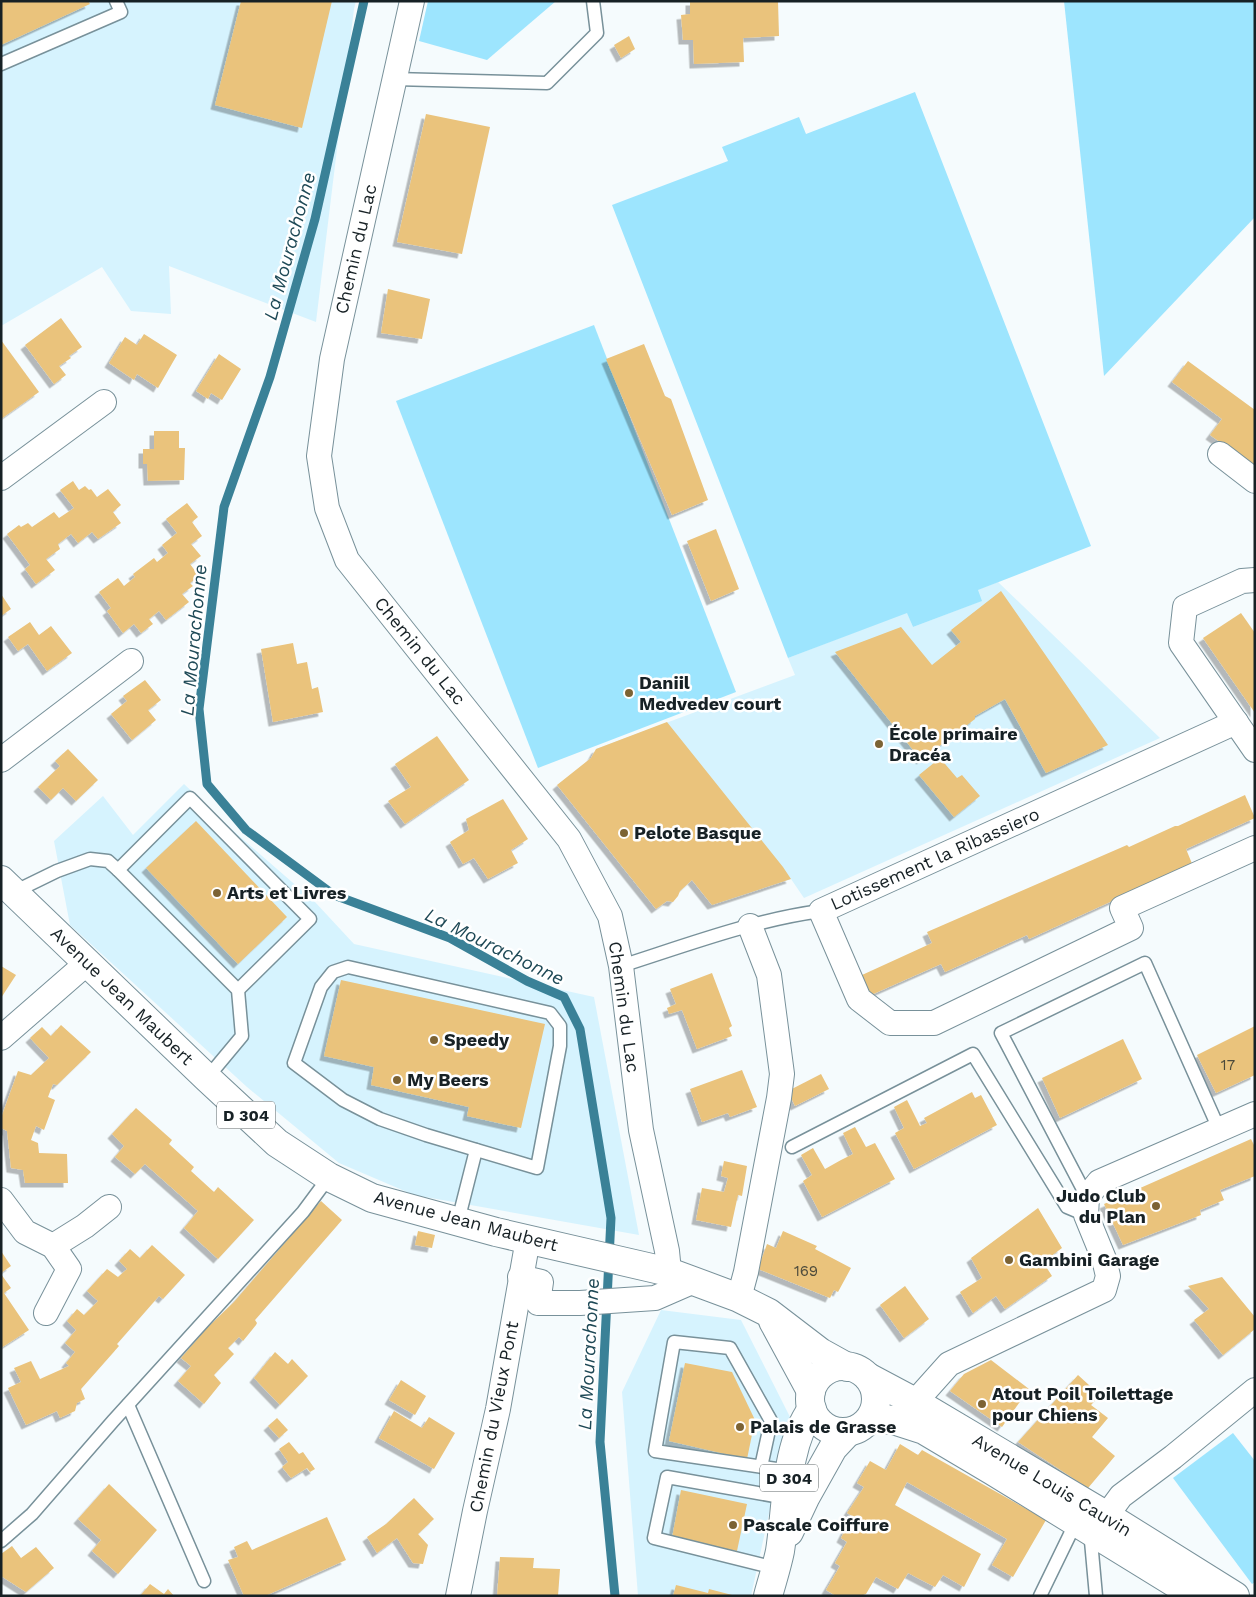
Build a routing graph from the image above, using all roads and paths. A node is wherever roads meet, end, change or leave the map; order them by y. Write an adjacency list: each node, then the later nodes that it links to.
1 (116, 1): 4 (lane)
2 (412, 1): 5 (street, Chemin du Lac)
3 (593, 1): 5 (lane)
4 (1, 64)
5 (394, 79): 21 (street, Chemin du Lac)
6 (104, 402): 8 (street)
7 (1220, 454): 9 (street)
8 (1, 478)
9 (1255, 481)
10 (1255, 580): 12 (street)
11 (131, 661): 14 (street)
12 (1236, 722): 13 (street); 18 (street, Lotissement la Ribassiero)
13 (1255, 750)
14 (1, 760)
15 (1255, 848): 18 (street, Lotissement la Ribassiero)
16 (118, 870): 17 (lane); 22 (lane); 22 (lane)
17 (8, 886): 20 (main road, Avenue Jean Maubert / D 304)
18 (821, 911): 19 (lane)
19 (750, 926): 21 (lane); 38 (street)
20 (87, 963): 23 (street); 24 (main road, Avenue Jean Maubert / D 304)
21 (621, 966): 36 (street, Chemin du Lac)
22 (238, 990): 24 (lane)
23 (1, 1038)
24 (207, 1078): 29 (main road, Avenue Jean Maubert / D 304)
25 (1255, 1114): 26 (street)
26 (1219, 1129): 31 (street); 31 (lane)
27 (792, 1146): 31 (lane)
28 (476, 1150): 28 (lane); 33 (lane)
29 (329, 1177): 33 (main road, Avenue Jean Maubert / D 304); 44 (lane)
30 (1, 1200): 35 (street)
31 (1087, 1206): 45 (street)
32 (109, 1207): 35 (street)
33 (458, 1222): 34 (main road, Avenue Jean Maubert / D 304)
34 (541, 1242): 36 (main road, Avenue Jean Maubert / D 304); 37 (street, Chemin du Vieux Pont)
35 (53, 1246): 39 (street)
36 (669, 1273): 37 (street); 38 (main road, Avenue Jean Maubert / D 304)
37 (520, 1277): 54 (street, Chemin du Vieux Pont)
38 (739, 1298): 40 (main road, Avenue Jean Maubert / D 304)
39 (46, 1313)
40 (769, 1313): 41 (main road, Avenue Jean Maubert / D 304); 43 (main road)
41 (858, 1372): 43 (main road); 45 (main road, Avenue Louis Cauvin); 46 (main road)
42 (1255, 1390): 50 (street)
43 (811, 1400): 46 (main road); 48 (main road, D 304)
44 (128, 1405): 51 (lane); 53 (lane)
45 (910, 1413): 46 (main road, Avenue Louis Cauvin); 50 (main road, Avenue Louis Cauvin)
46 (860, 1425): 52 (main road, D 304)
47 (761, 1467): 47 (lane); 48 (lane)
48 (790, 1471): 49 (main road, D 304)
49 (786, 1498): 52 (main road, D 304); 52 (lane)
50 (1092, 1526): 56 (lane); 57 (lane); 58 (main road, Avenue Louis Cauvin); 59 (main road, Avenue Louis Cauvin)
51 (1, 1541)
52 (777, 1560): 55 (main road, D 304)
53 (204, 1581)
54 (458, 1596)
55 (768, 1596)
56 (1040, 1596)
57 (1096, 1596)
58 (1196, 1596)
59 (1235, 1596)

